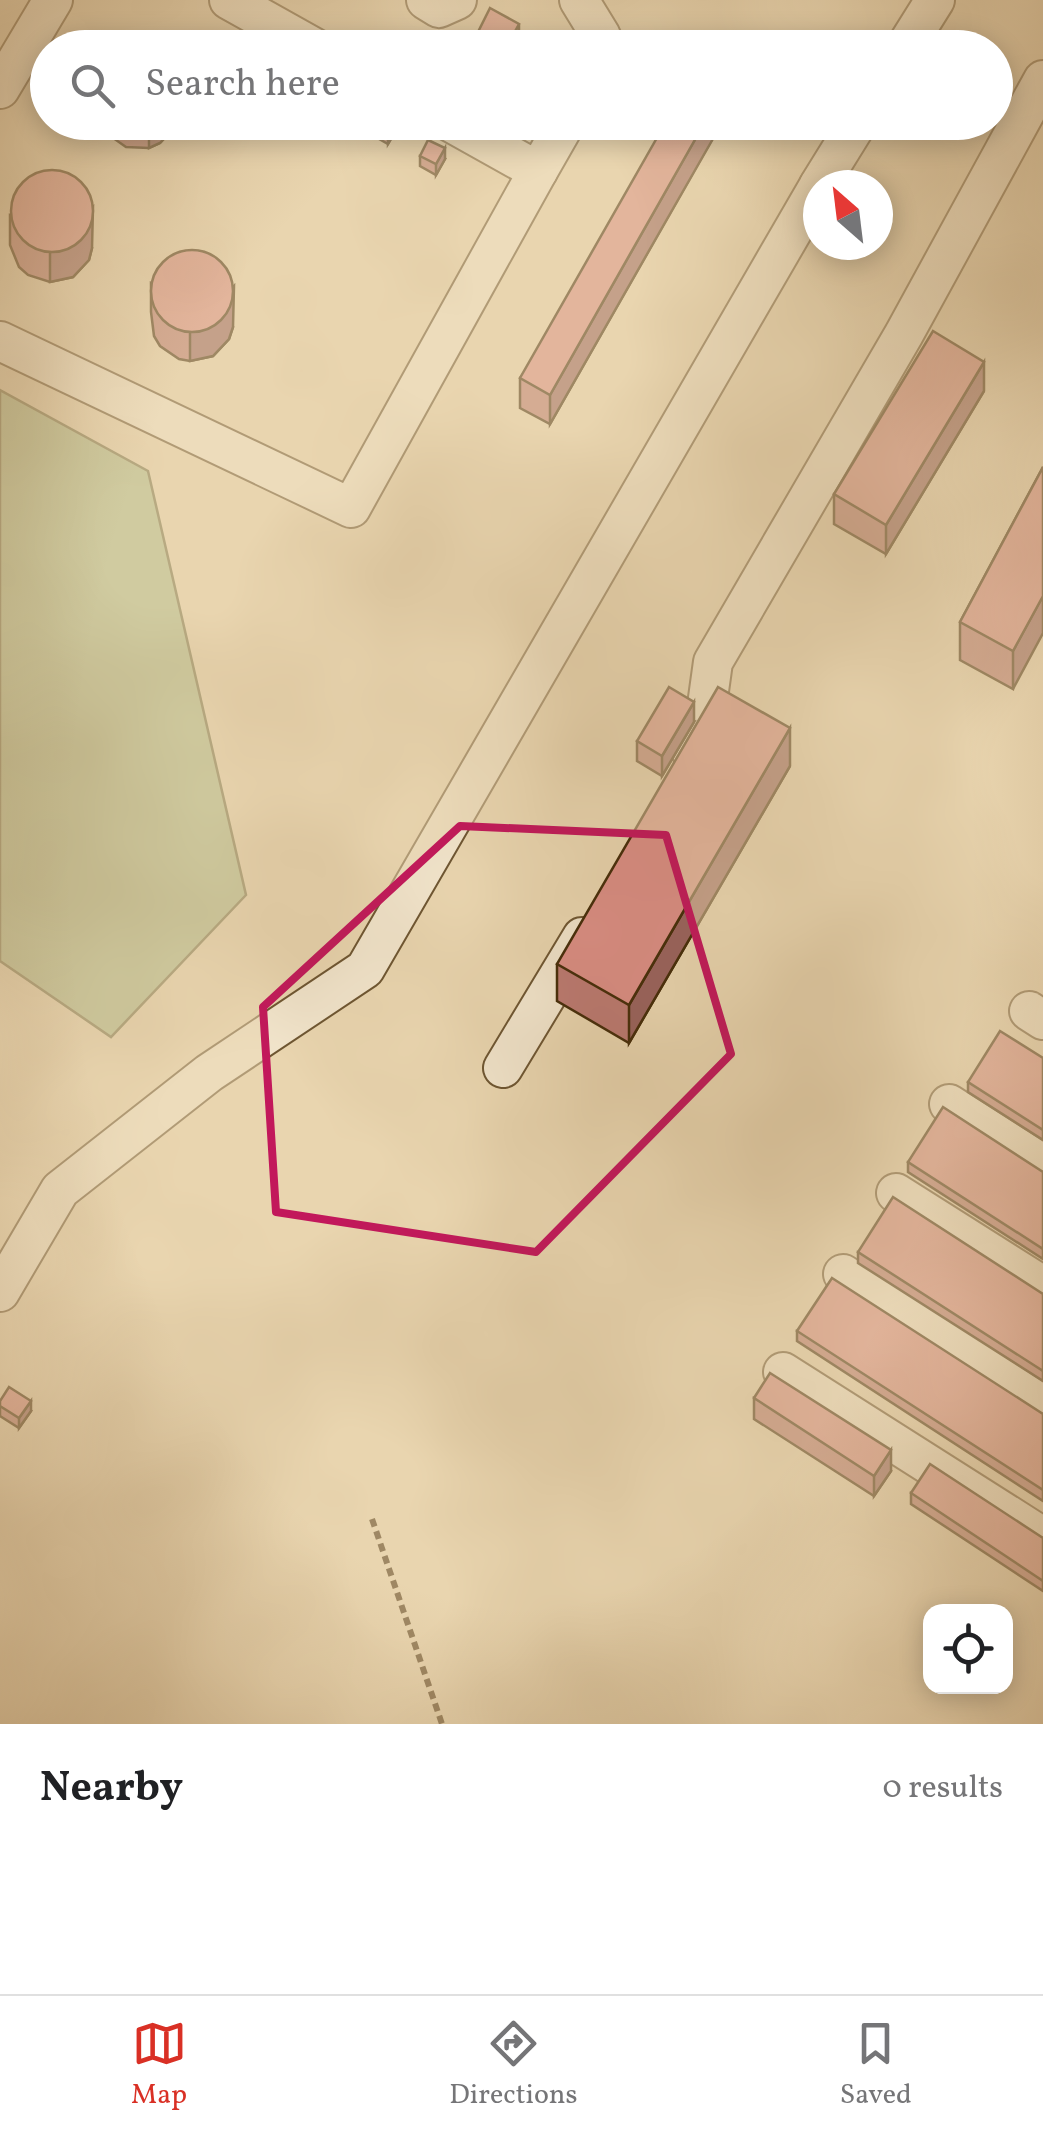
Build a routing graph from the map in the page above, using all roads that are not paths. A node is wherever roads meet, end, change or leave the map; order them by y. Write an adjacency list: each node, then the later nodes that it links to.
1 (52, 0): 7 (lane)
2 (229, 0): 8 (lane)
3 (426, 0): 4 (lane)
4 (457, 0)
5 (579, 0): 9 (lane)
6 (935, 0): 10 (lane)
7 (34, 30)
8 (283, 30)
9 (598, 30)
10 (917, 30)
11 (30, 38): 13 (lane)
12 (1043, 80): 14 (lane)
13 (0, 89)
14 (1013, 135)
15 (482, 140): 20 (lane)
16 (556, 140): 20 (lane)
17 (847, 140): 19 (lane)
18 (1010, 140): 23 (lane)
19 (829, 170)
20 (538, 171): 22 (lane)
21 (803, 214): 31 (lane)
22 (0, 341)
23 (677, 777)
24 (601, 904): 25 (lane)
25 (504, 1068)
26 (949, 1104): 27 (lane)
27 (1043, 1164)
28 (896, 1193): 30 (lane)
29 (843, 1274): 33 (lane)
30 (1043, 1286)
31 (0, 1292)
32 (783, 1372): 34 (lane)
33 (1043, 1405)
34 (1043, 1537)

